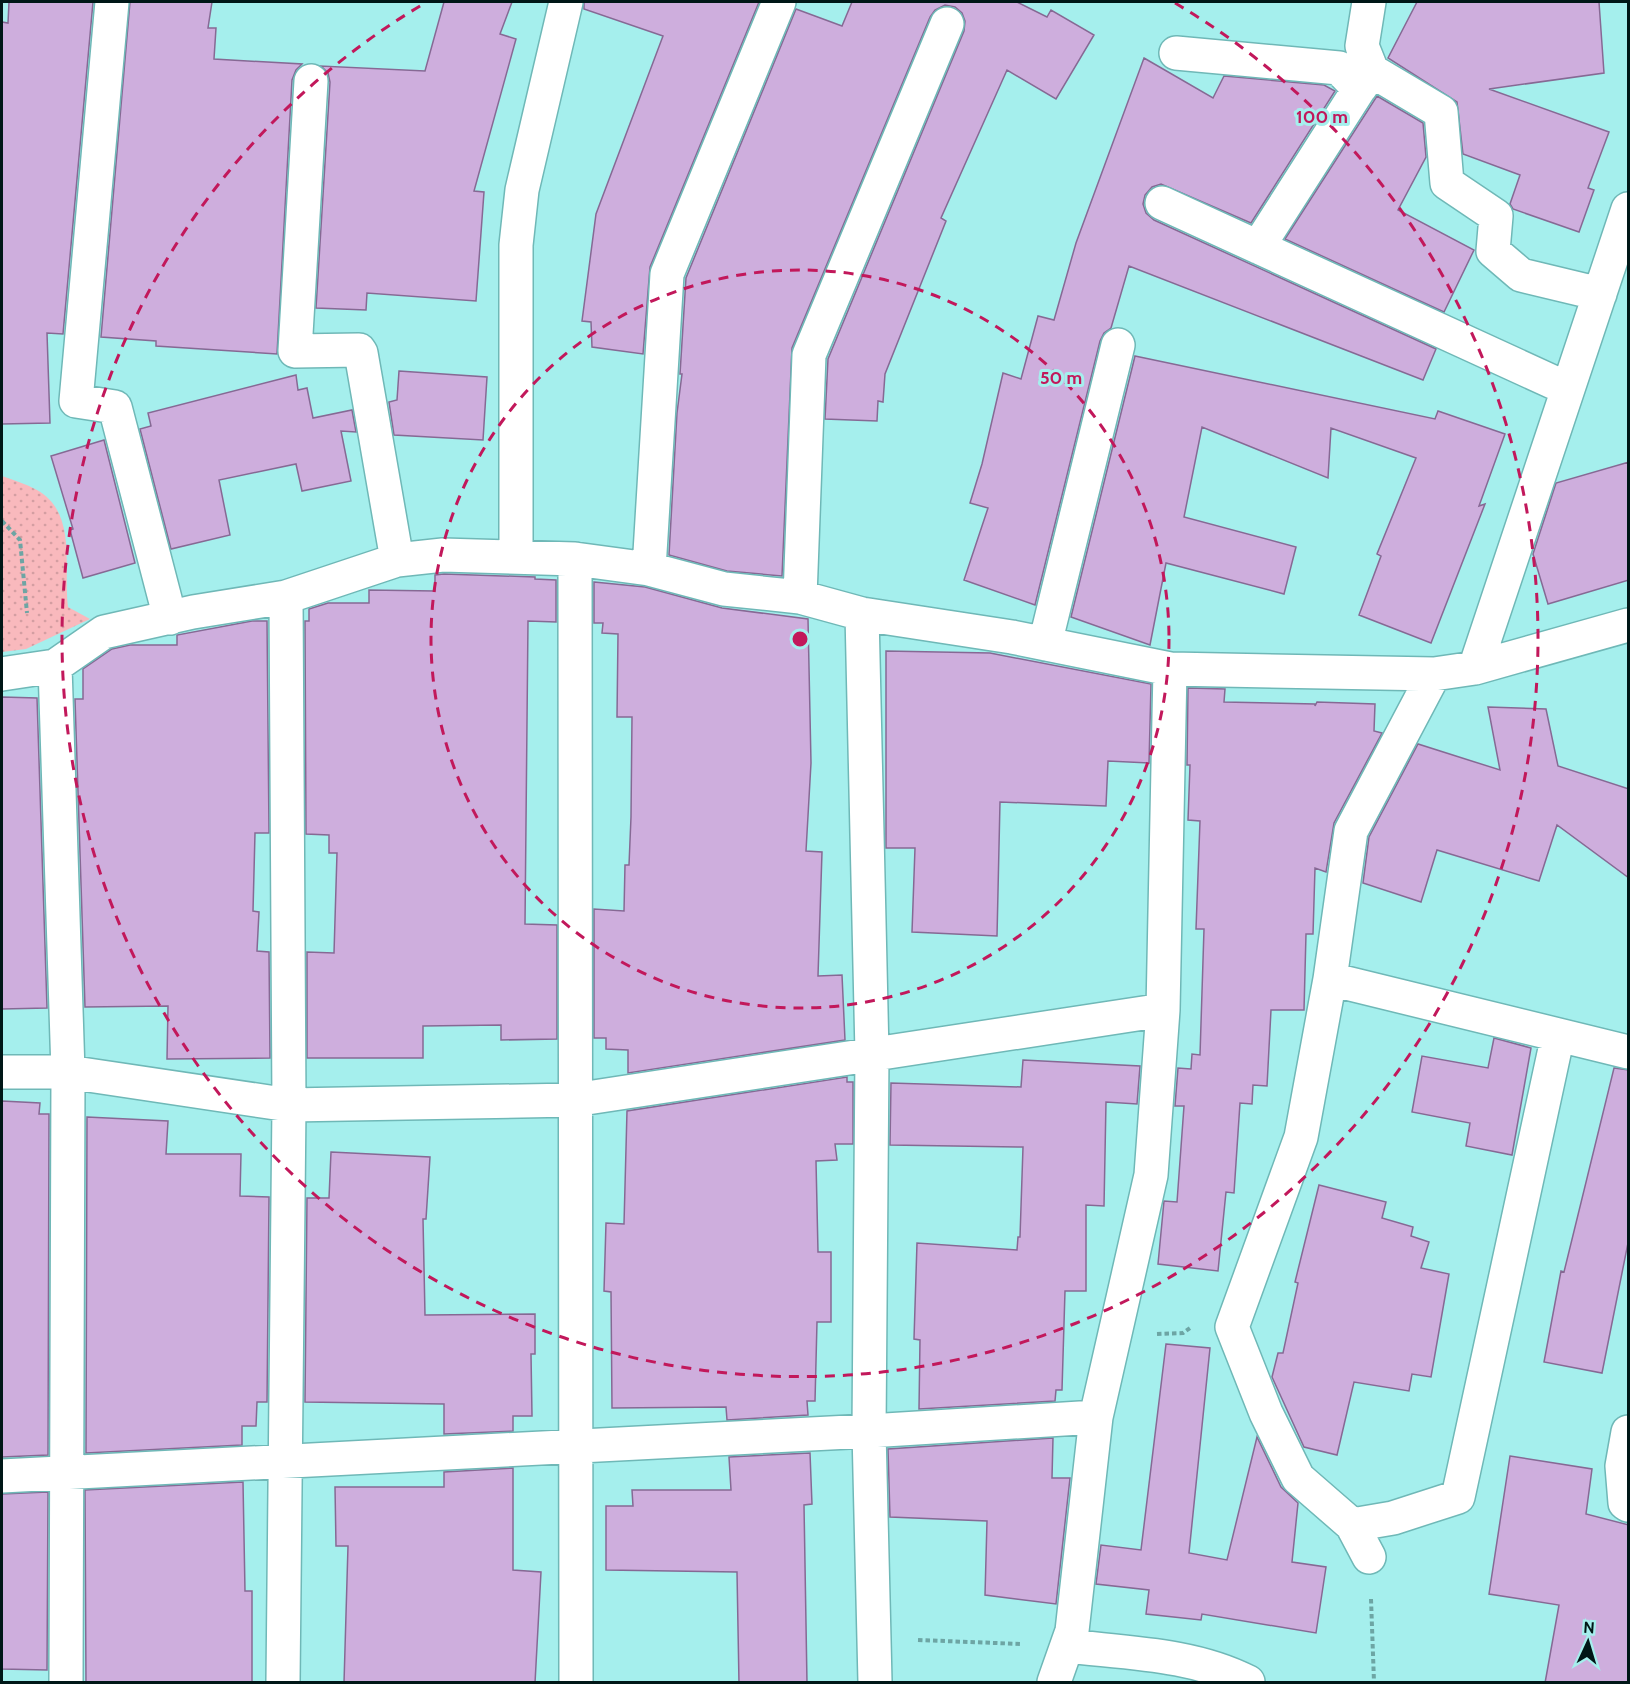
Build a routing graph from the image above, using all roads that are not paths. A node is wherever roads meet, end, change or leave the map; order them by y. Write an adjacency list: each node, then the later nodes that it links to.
1 (112, 2): 22 (street)
2 (566, 2): 15 (street)
3 (778, 2): 18 (street)
4 (1369, 2): 7 (street)
5 (947, 24): 20 (street)
6 (1176, 53): 7 (street)
7 (1366, 80): 11 (street); 12 (street)
8 (311, 81): 17 (street)
9 (1162, 203): 11 (street)
10 (1629, 209): 12 (street)
11 (1258, 247): 14 (street)
12 (1600, 294): 14 (street)
13 (1118, 345): 24 (street)
14 (1568, 389): 26 (street)
15 (516, 556): 16 (street); 17 (street)
16 (575, 559): 18 (street); 37 (street)
17 (397, 560): 19 (street)
18 (650, 569): 20 (street)
19 (286, 597): 22 (street); 38 (street)
20 (800, 597): 21 (street)
21 (862, 614): 24 (street); 34 (street)
22 (170, 618): 25 (street)
23 (1629, 625): 26 (street)
24 (1045, 644): 27 (street)
25 (55, 666): 28 (street); 36 (street)
26 (1475, 668): 29 (street)
27 (1170, 669): 29 (street); 31 (street)
28 (2, 674)
29 (1434, 674): 30 (street)
30 (1330, 979): 32 (street); 47 (street)
31 (1163, 1010): 34 (street); 39 (street)
32 (1558, 1035): 33 (street); 47 (street)
33 (1629, 1052)
34 (872, 1054): 37 (street); 40 (street)
35 (2, 1072): 36 (street)
36 (68, 1072): 38 (street); 44 (street)
37 (574, 1100): 38 (street); 42 (street)
38 (289, 1105): 43 (street)
39 (1096, 1417): 40 (street); 49 (street)
40 (869, 1431): 42 (street); 54 (street)
41 (1629, 1432): 46 (street)
42 (575, 1444): 43 (street); 53 (street)
43 (286, 1461): 44 (street); 52 (street)
44 (67, 1474): 45 (street); 51 (street)
45 (2, 1476)
46 (1629, 1505)
47 (1352, 1525): 48 (street)
48 (1369, 1557)
49 (1067, 1646): 50 (street); 55 (street)
50 (1247, 1682)
51 (66, 1683)
52 (283, 1683)
53 (576, 1683)
54 (875, 1683)
55 (1054, 1683)

